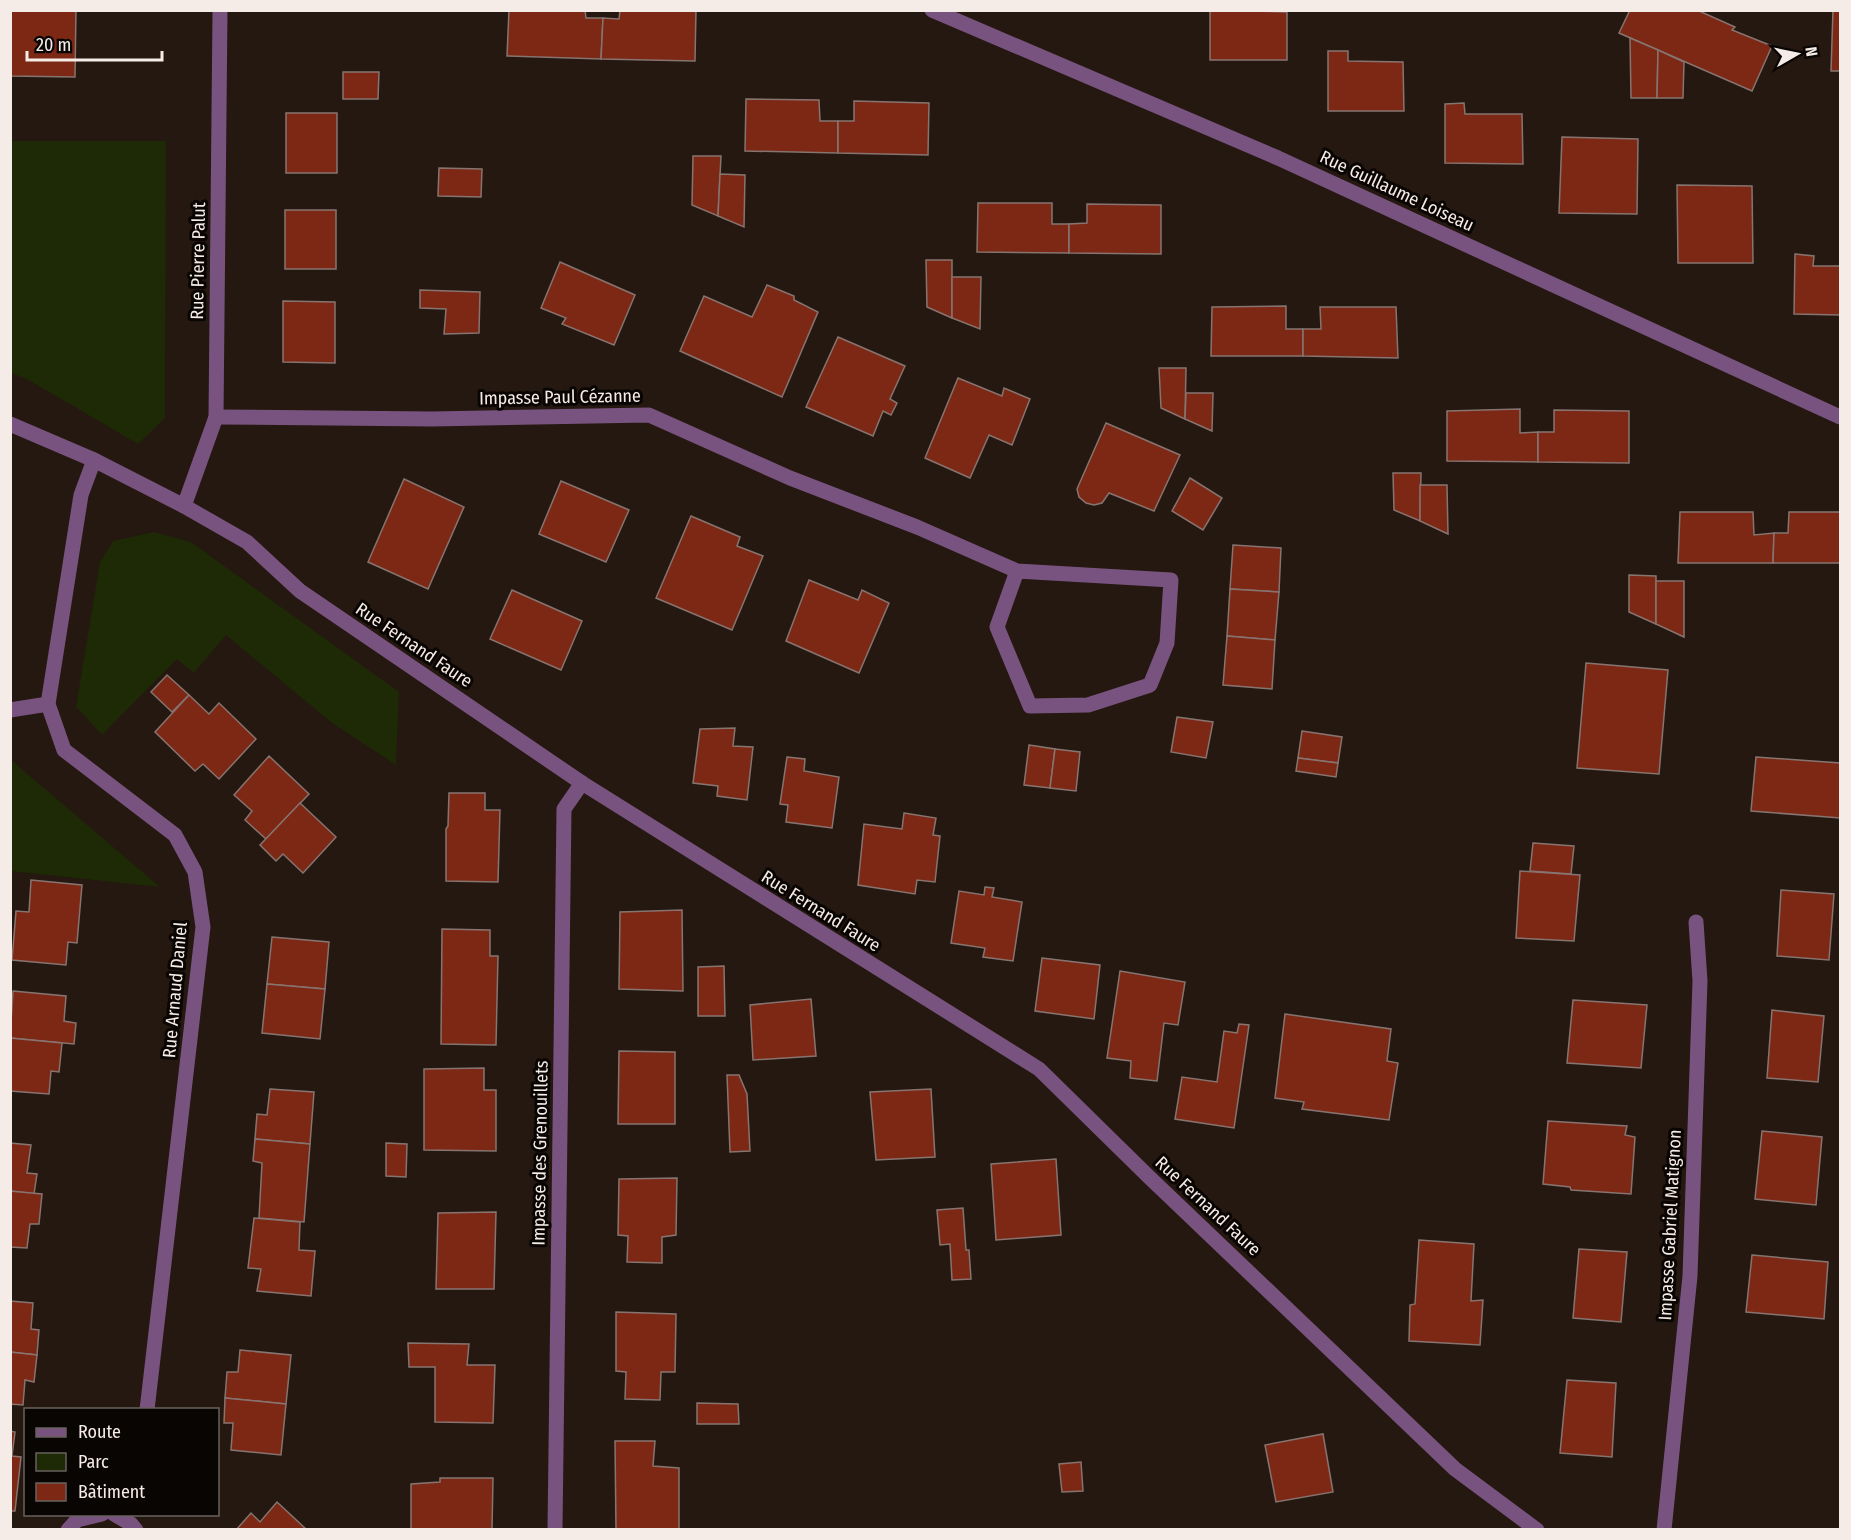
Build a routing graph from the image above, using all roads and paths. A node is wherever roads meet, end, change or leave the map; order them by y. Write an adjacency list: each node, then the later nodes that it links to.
1 (220, 10): 3 (street, Rue Pierre Palut)
2 (932, 10): 4 (street, Rue Guillaume Loiseau)
3 (216, 417): 7 (street, Rue Pierre Palut); 8 (street, Impasse Paul Cézanne)
4 (1840, 417)
5 (10, 424): 6 (street, Rue Fernand Faure)
6 (94, 460): 7 (street, Rue Fernand Faure); 9 (street, Rue Arnaud Daniel)
7 (184, 506): 11 (street, Rue Fernand Faure)
8 (1017, 571): 8 (street, Impasse Paul Cézanne)
9 (48, 704): 10 (street); 13 (street, Rue Arnaud Daniel)
10 (10, 710)
11 (582, 783): 18 (street, Impasse des Grenouillets); 19 (street, Rue Fernand Faure)
12 (1696, 922): 20 (street, Impasse Gabriel Matignon)
13 (147, 1408)
14 (97, 1516): 17 (street)
15 (116, 1516): 16 (street)
16 (133, 1523)
17 (68, 1530)
18 (555, 1530)
19 (1537, 1530)
20 (1664, 1530)

